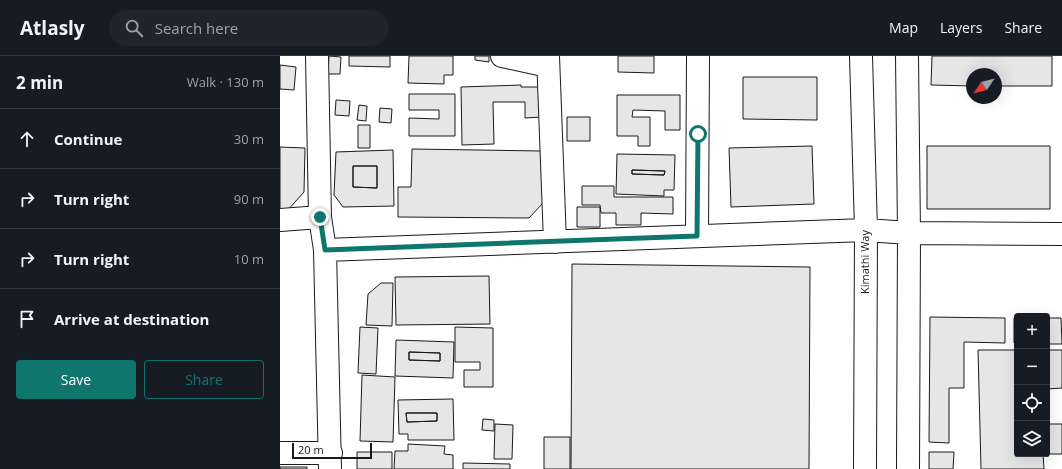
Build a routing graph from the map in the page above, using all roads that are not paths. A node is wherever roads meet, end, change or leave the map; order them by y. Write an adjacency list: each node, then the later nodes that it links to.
1 (317, 56): 7 (street)
2 (502, 56): 6 (street)
3 (698, 56): 12 (street)
4 (861, 56): 9 (street, Kimathi Way)
5 (907, 56): 10 (street)
6 (548, 61): 13 (street)
7 (320, 217): 8 (street); 14 (street)
8 (280, 220)
9 (866, 230): 10 (street); 12 (street); 17 (street, Kimathi Way)
10 (909, 233): 11 (street); 18 (street)
11 (1062, 234)
12 (697, 236): 13 (street)
13 (555, 242): 14 (street)
14 (325, 250): 16 (street)
15 (280, 453): 16 (street)
16 (330, 461)
17 (865, 469)
18 (908, 469)

